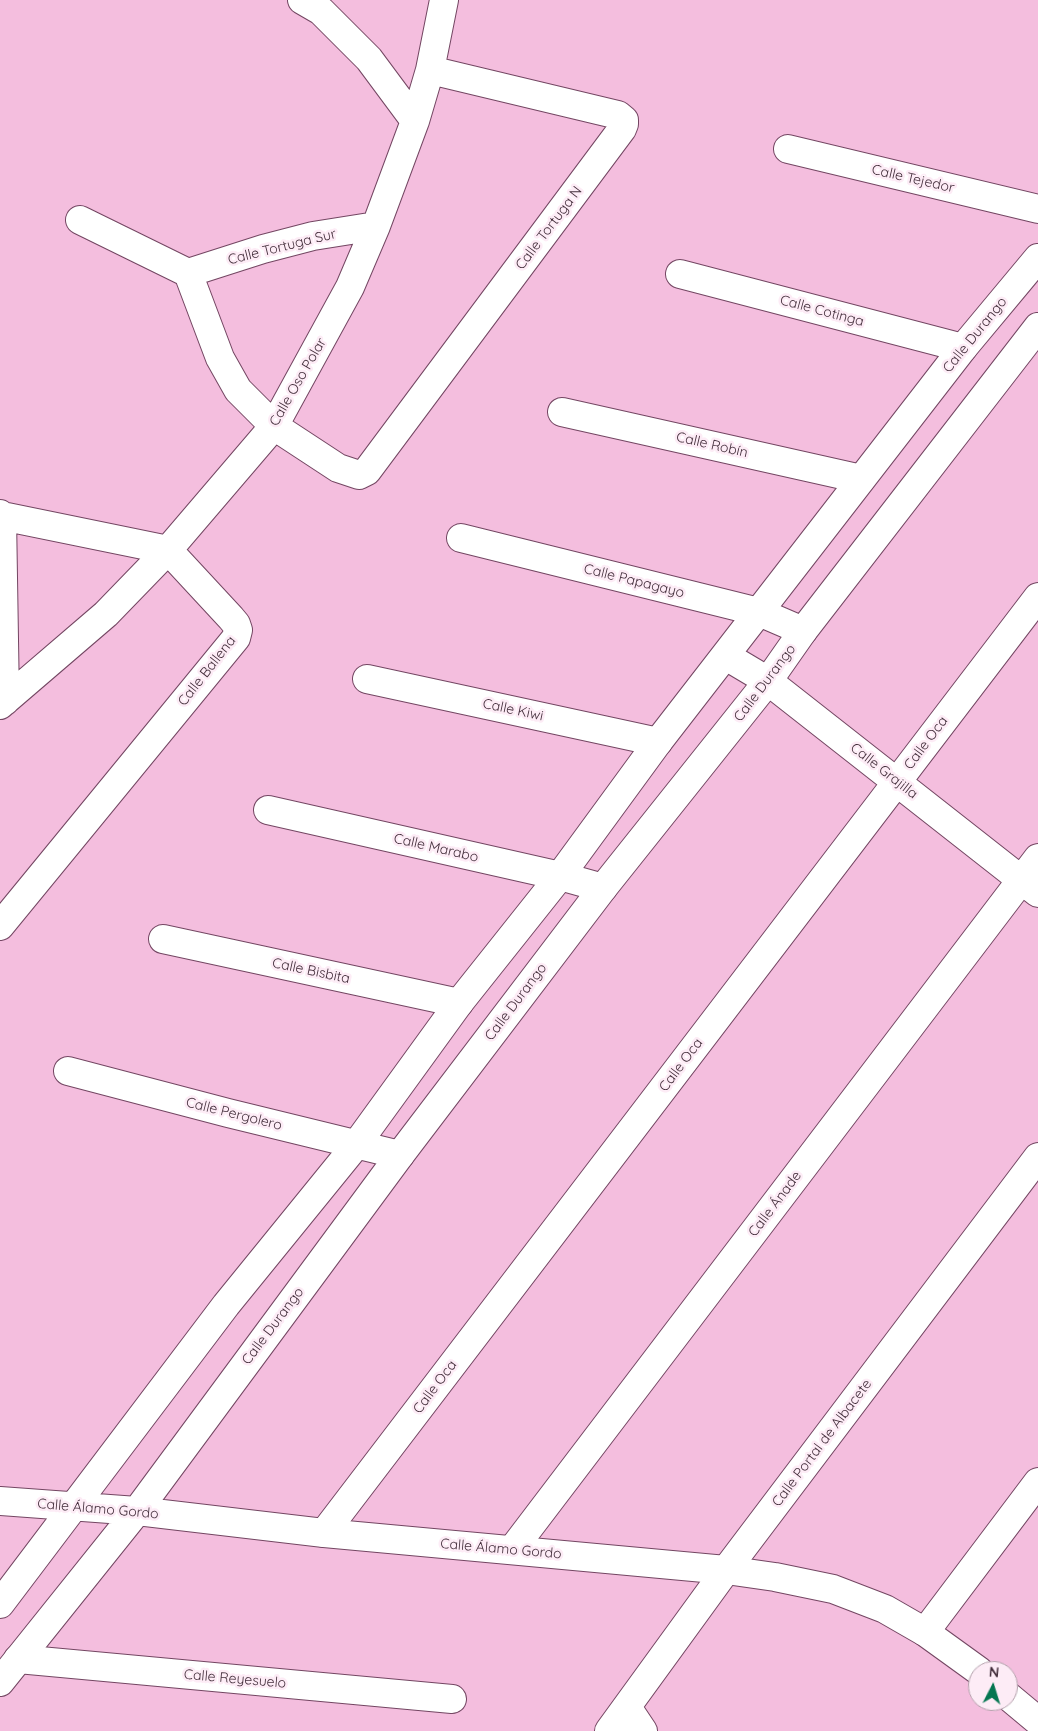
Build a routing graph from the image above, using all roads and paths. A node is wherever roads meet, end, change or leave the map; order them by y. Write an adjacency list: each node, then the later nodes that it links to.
1 (302, 0): 4 (street)
2 (444, 0): 3 (street, Calle Oso Polar)
3 (430, 70): 4 (street, Calle Oso Polar); 15 (street, Calle Tortuga N)
4 (415, 121): 8 (street, Calle Oso Polar)
5 (788, 149): 6 (street, Calle Tejedor)
6 (1038, 209)
7 (80, 220): 10 (street)
8 (376, 226): 10 (street, Calle Tortuga Sur); 15 (street, Calle Oso Polar)
9 (1038, 258): 13 (street, Calle Durango)
10 (188, 273): 15 (street)
11 (680, 274): 13 (street, Calle Cotinga)
12 (1038, 326): 22 (street, Calle Durango)
13 (963, 348): 16 (street, Calle Durango)
14 (562, 412): 16 (street, Calle Robín)
15 (274, 426): 19 (street, Calle Oso Polar)
16 (861, 479): 21 (street, Calle Durango)
17 (1, 515): 19 (street); 26 (street)
18 (461, 538): 21 (street, Calle Papagayo)
19 (168, 550): 26 (street, Calle Oso Polar); 34 (street, Calle Ballena)
20 (1038, 597): 28 (street, Calle Oca)
21 (759, 612): 22 (street, Calle Papagayo); 23 (street, Calle Durango)
22 (803, 632): 25 (street, Calle Durango)
23 (726, 656): 25 (street, Calle Grajilla); 27 (street, Calle Durango)
24 (367, 679): 27 (street, Calle Kiwi)
25 (768, 681): 28 (street, Calle Grajilla); 33 (street, Calle Durango)
26 (2, 703)
27 (658, 742): 31 (street, Calle Durango)
28 (897, 781): 32 (street, Calle Grajilla); 45 (street, Calle Oca)
29 (268, 810): 31 (street, Calle Marabo)
30 (1038, 858): 32 (street, Calle Ánade)
31 (560, 876): 33 (street, Calle Marabo); 36 (street, Calle Durango)
32 (1030, 887): 46 (street, Calle Ánade)
33 (603, 888): 39 (street, Calle Durango)
34 (0, 926)
35 (163, 939): 36 (street, Calle Bisbita)
36 (459, 1004): 38 (street, Calle Durango)
37 (68, 1071): 38 (street, Calle Pergolero)
38 (356, 1145): 39 (street, Calle Pergolero); 43 (street, Calle Durango)
39 (400, 1156): 44 (street, Calle Durango)
40 (1038, 1157): 47 (street, Calle Portal de Albacete)
41 (1038, 1482): 49 (street)
42 (0, 1501): 43 (street, Calle Álamo Gordo)
43 (72, 1507): 44 (street, Calle Álamo Gordo); 48 (street, Calle Durango)
44 (137, 1511): 45 (street, Calle Álamo Gordo); 50 (street, Calle Durango)
45 (324, 1534): 46 (street, Calle Álamo Gordo)
46 (512, 1550): 47 (street, Calle Álamo Gordo)
47 (726, 1570): 49 (street, Calle Álamo Gordo); 55 (street, Calle Portal de Albacete)
48 (0, 1604)
49 (925, 1632): 51 (street, Calle Álamo Gordo)
50 (18, 1659): 52 (street, Calle Durango); 53 (street, Calle Reyesuelo)
51 (968, 1663)
52 (0, 1682)
53 (452, 1699)
54 (1018, 1704): 56 (street)
55 (627, 1707): 57 (street, Calle Portal de Albacete); 58 (street)
56 (1038, 1721)
57 (609, 1731)
58 (643, 1731)

